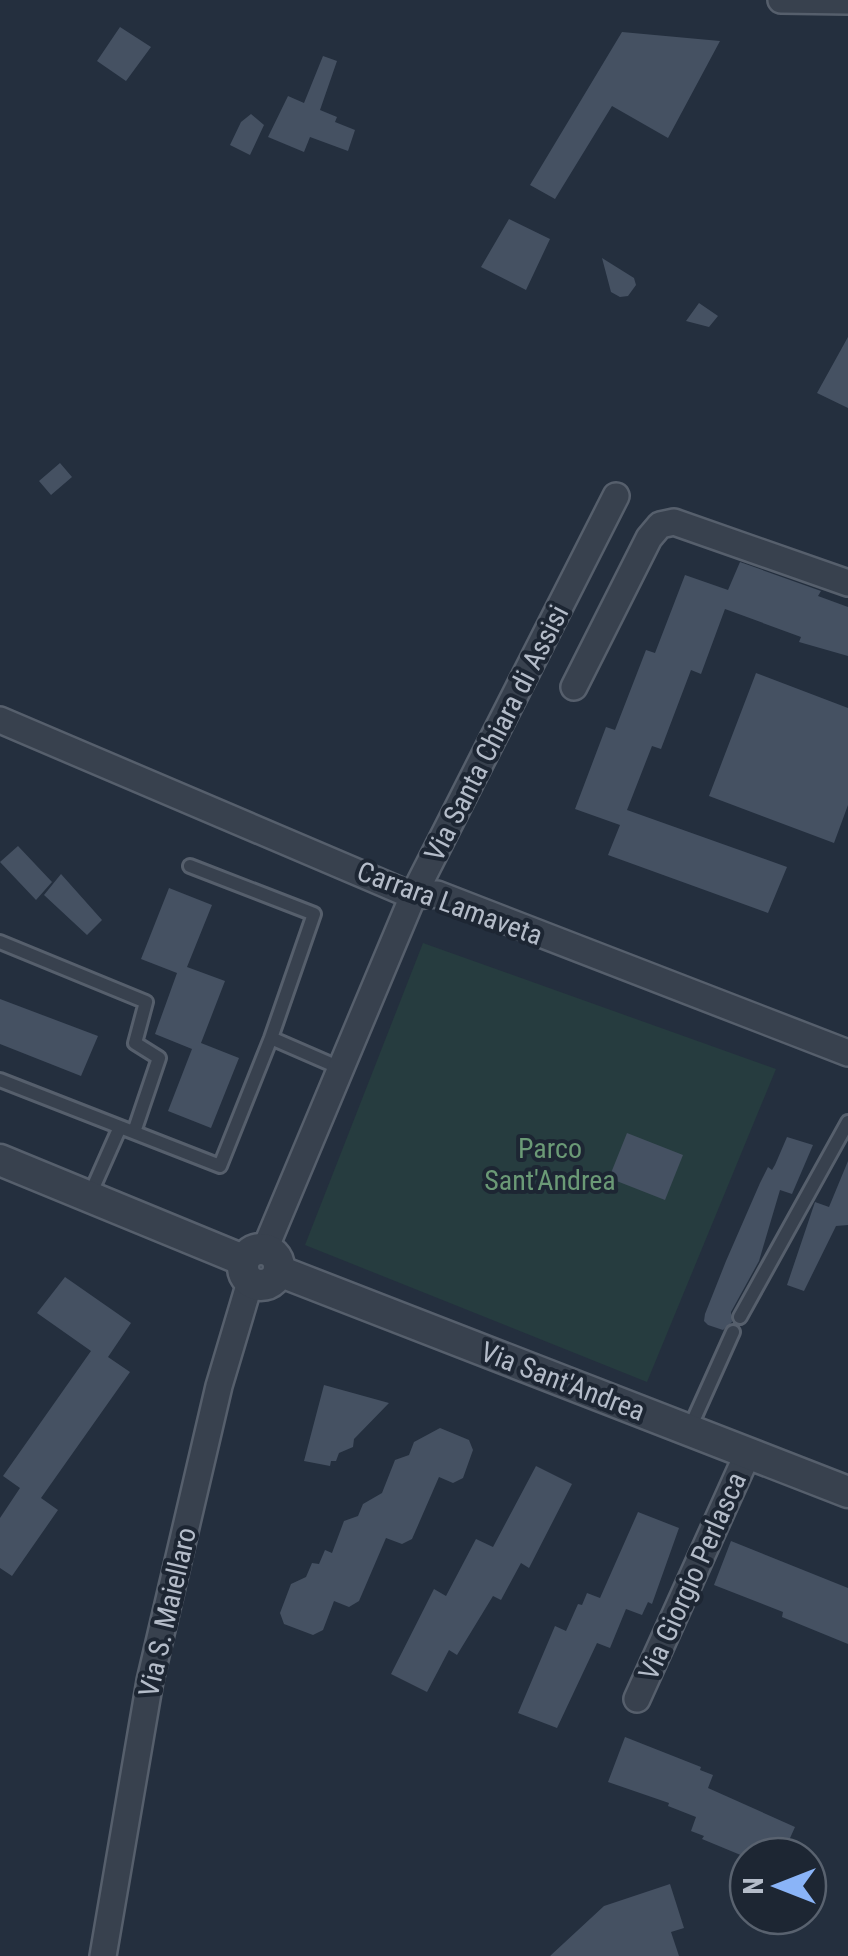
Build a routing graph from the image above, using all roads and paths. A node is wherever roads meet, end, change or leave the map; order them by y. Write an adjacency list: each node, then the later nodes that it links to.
1 (781, 0): 2 (street)
2 (848, 1)
3 (616, 496): 8 (street, Via Santa Chiara di Assisi)
4 (848, 584): 5 (street)
5 (574, 687)
6 (0, 720): 8 (street, Carrara Lamaveta)
7 (190, 866): 10 (lane)
8 (413, 896): 11 (street, Carrara Lamaveta); 12 (street, Via Santa Chiara di Assisi)
9 (0, 942): 16 (lane)
10 (271, 1038): 12 (lane); 16 (lane)
11 (848, 1053)
12 (340, 1068): 19 (street, Via Santa Chiara di Assisi)
13 (0, 1080): 15 (lane)
14 (848, 1122): 20 (lane)
15 (120, 1127): 16 (lane); 18 (lane)
16 (134, 1132)
17 (0, 1160): 18 (street, Via Sant'Andrea)
18 (89, 1196): 19 (street, Via Sant'Andrea)
19 (259, 1265): 22 (street, Via Sant'Andrea); 26 (street, Via S. Maiellaro)
20 (740, 1317)
21 (733, 1332): 22 (lane)
22 (689, 1430): 23 (street, Via Sant'Andrea)
23 (748, 1453): 24 (street, Via Sant'Andrea); 25 (street, Via Giorgio Perlasca)
24 (848, 1492)
25 (637, 1699)
26 (101, 1952)

